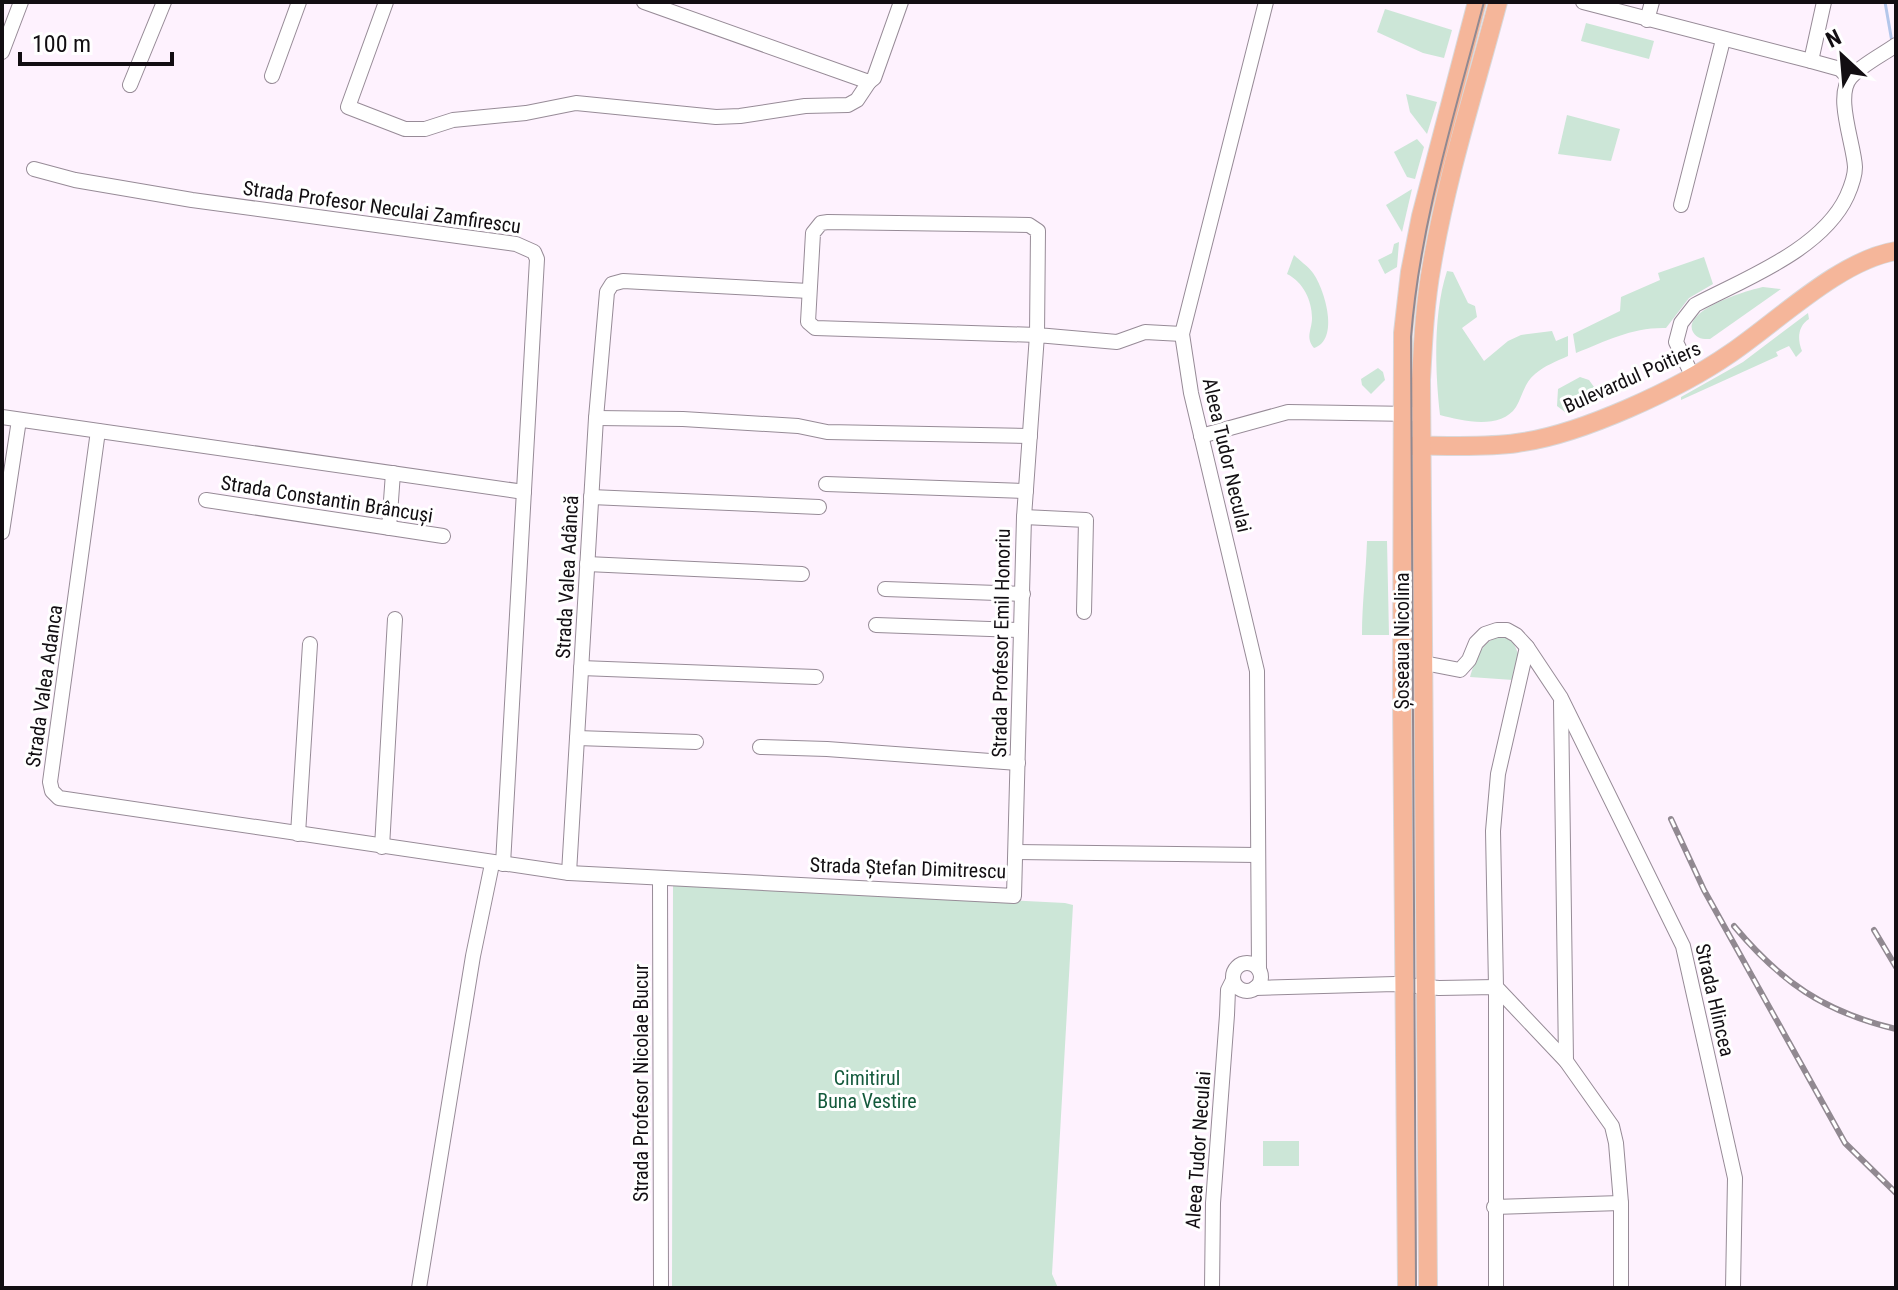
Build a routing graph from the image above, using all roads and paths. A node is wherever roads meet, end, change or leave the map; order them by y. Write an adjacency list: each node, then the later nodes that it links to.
1 (21, 2): 17 (street)
2 (164, 2): 22 (street)
3 (299, 2): 19 (street)
4 (386, 2): 21 (street)
5 (644, 2): 21 (street)
6 (901, 2): 21 (street)
7 (1250, 2): 13 (street)
8 (1477, 2): 33 (main road, Șoseaua Nicolina)
9 (1498, 2): 32 (main road, Șoseaua Nicolina)
10 (1583, 2): 14 (street)
11 (1652, 2): 14 (street)
12 (1824, 2): 18 (street)
13 (1266, 6): 29 (street, Aleea Tudor Neculai)
14 (1647, 20): 15 (street)
15 (1723, 40): 18 (street); 24 (street)
16 (1896, 45): 20 (street)
17 (2, 52)
18 (1811, 61): 20 (street)
19 (272, 76)
20 (1849, 78): 31 (street)
21 (869, 82)
22 (130, 85)
23 (34, 169): 45 (street, Strada Profesor Neculai Zamfirescu)
24 (1681, 205)
25 (1896, 240): 28 (main road, Bulevardul Poitiers)
26 (1896, 251): 28 (main road, Bulevardul Poitiers)
27 (809, 291): 30 (street); 30 (street, Strada Profesor Emil Honoriu); 35 (street, Strada Valea Adâncă)
28 (1795, 301): 31 (main road, Bulevardul Poitiers)
29 (1182, 334): 30 (street); 39 (street, Aleea Tudor Neculai)
30 (1037, 335): 38 (street, Strada Profesor Emil Honoriu)
31 (1690, 371): 41 (main road, Bulevardul Poitiers)
32 (1422, 414): 33 (street); 41 (main road, Șoseaua Nicolina)
33 (1402, 415): 39 (street); 40 (main road, Șoseaua Nicolina)
34 (2, 417): 36 (street)
35 (596, 418): 38 (street); 46 (street, Strada Valea Adâncă)
36 (19, 420): 37 (street); 51 (street)
37 (98, 431): 42 (street); 71 (street, Strada Valea Adanca)
38 (1030, 436): 44 (street, Strada Profesor Emil Honoriu)
39 (1201, 436): 74 (street, Aleea Tudor Neculai)
40 (1402, 440): 41 (main road, Bulevardul Poitiers); 81 (main road, Șoseaua Nicolina)
41 (1423, 440): 63 (main road, Șoseaua Nicolina)
42 (393, 473): 45 (street); 50 (street)
43 (826, 484): 44 (street)
44 (1026, 491): 49 (street, Strada Profesor Emil Honoriu)
45 (524, 492): 75 (street, Strada Profesor Neculai Zamfirescu)
46 (591, 497): 48 (street); 53 (street, Strada Valea Adâncă)
47 (206, 500): 50 (street, Strada Constantin Brâncuși)
48 (819, 507)
49 (1024, 517): 56 (street, Strada Profesor Emil Honoriu); 57 (street)
50 (389, 528): 52 (street, Strada Constantin Brâncuși)
51 (2, 532)
52 (443, 536)
53 (587, 564): 54 (street); 64 (street, Strada Valea Adâncă)
54 (802, 574)
55 (885, 589): 56 (street)
56 (1023, 594): 60 (street, Strada Profesor Emil Honoriu)
57 (1084, 612)
58 (395, 619): 72 (street)
59 (876, 625): 60 (street)
60 (1021, 630): 70 (street, Strada Profesor Emil Honoriu)
61 (310, 644): 71 (street)
62 (1527, 647): 63 (street); 66 (street, Strada Hlincea); 83 (street)
63 (1424, 663): 82 (main road, Șoseaua Nicolina)
64 (581, 668): 65 (street); 67 (street, Strada Valea Adâncă)
65 (816, 677)
66 (1561, 698): 85 (street); 95 (street, Strada Hlincea)
67 (577, 738): 68 (street); 76 (street, Strada Valea Adâncă)
68 (696, 742)
69 (760, 747): 70 (street)
70 (1018, 763): 73 (street, Strada Profesor Emil Honoriu)
71 (298, 834): 72 (street, Strada Valea Adanca)
72 (382, 847): 75 (street, Strada Valea Adanca)
73 (1016, 852): 74 (street, Strada Ștefan Dimitrescu); 77 (street, Strada Ștefan Dimitrescu)
74 (1257, 855): 78 (street, Aleea Tudor Neculai)
75 (498, 864): 76 (street, Strada Valea Adanca); 88 (street, Strada Profesor Neculai Zamfirescu)
76 (569, 873): 77 (street, Strada Ștefan Dimitrescu)
77 (660, 878): 89 (street, Strada Profesor Nicolae Bucur)
78 (1258, 924): 79 (street, Aleea Tudor Neculai); 80 (street, Aleea Tudor Neculai)
79 (1236, 973): 80 (street); 80 (street); 84 (street, Aleea Tudor Neculai)
80 (1256, 982): 81 (street); 84 (street)
81 (1406, 984): 82 (street); 91 (main road, Șoseaua Nicolina)
82 (1426, 986): 83 (street); 92 (main road, Șoseaua Nicolina)
83 (1496, 987): 85 (street); 87 (street)
84 (1227, 1015): 90 (street, Aleea Tudor Neculai)
85 (1566, 1061): 86 (street)
86 (1621, 1203): 87 (street); 94 (street)
87 (1494, 1207): 93 (street)
88 (419, 1288)
89 (661, 1288)
90 (1212, 1288)
91 (1407, 1288)
92 (1428, 1288)
93 (1496, 1288)
94 (1621, 1288)
95 (1733, 1288)

